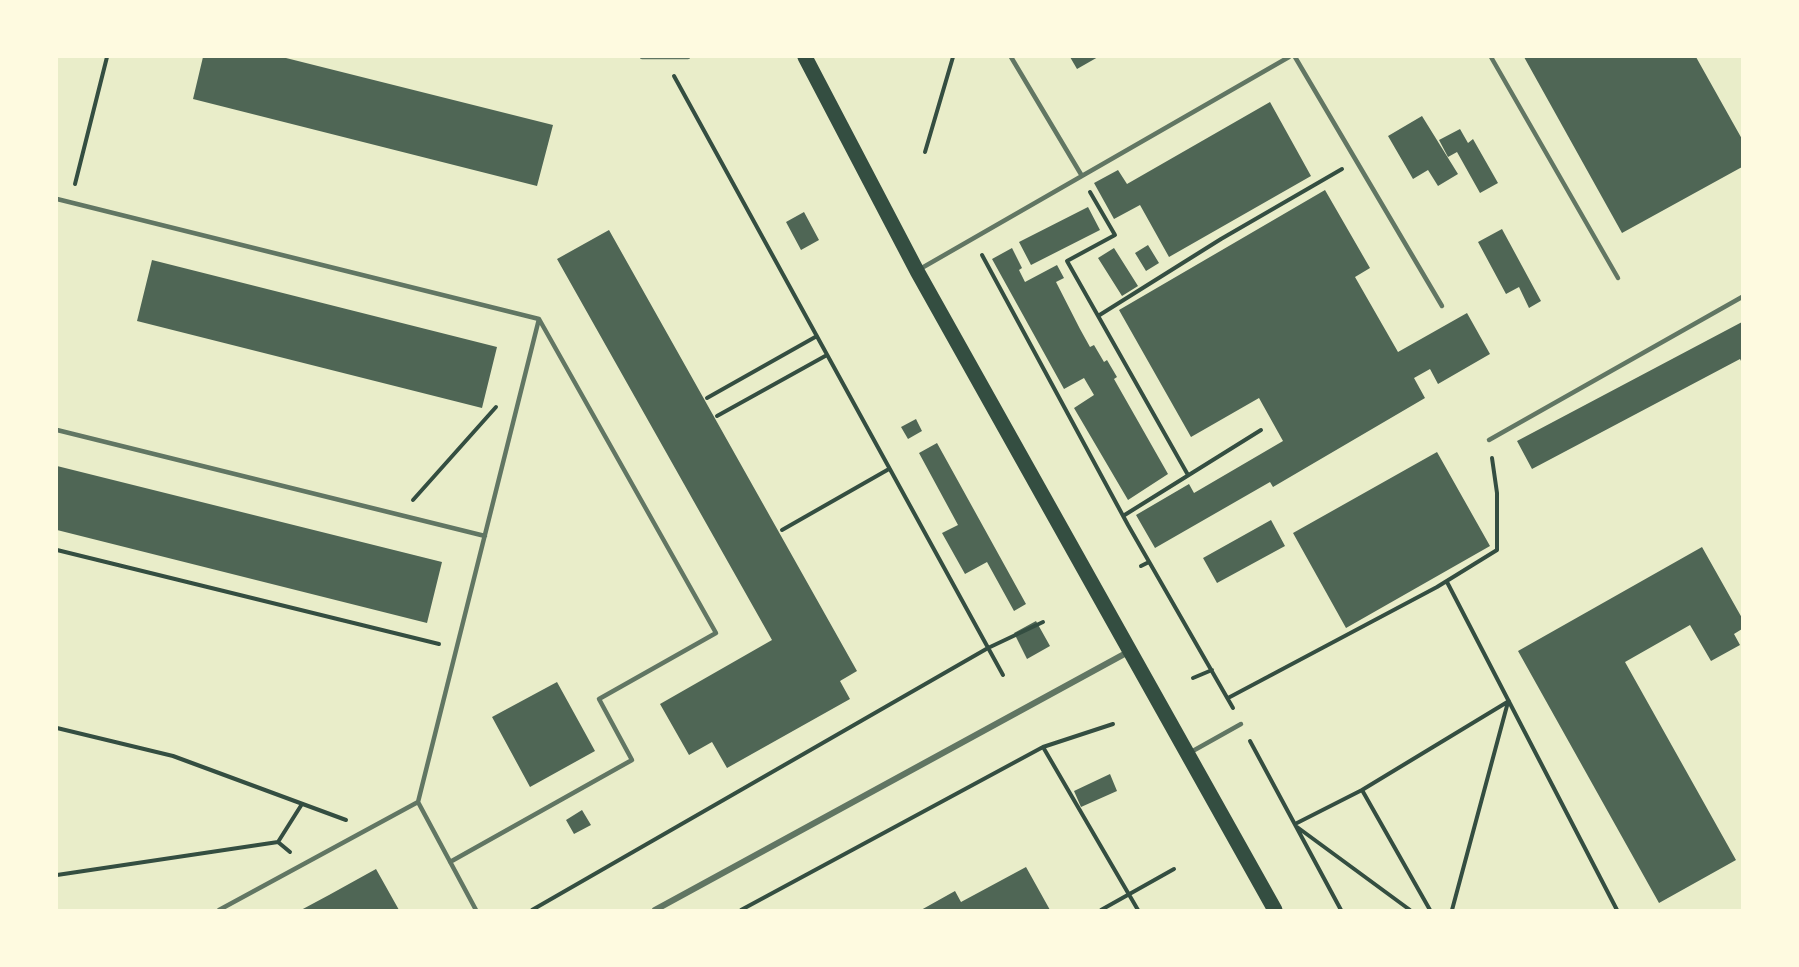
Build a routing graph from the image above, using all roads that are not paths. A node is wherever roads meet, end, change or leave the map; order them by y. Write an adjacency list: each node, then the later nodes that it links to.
1 (642, 57): 2 (lane)
2 (688, 57)
3 (805, 57): 10 (main road)
4 (1011, 57): 8 (lane)
5 (1288, 57): 8 (lane)
6 (1295, 57): 13 (lane)
7 (1491, 57): 11 (lane)
8 (1082, 176): 10 (lane)
9 (57, 199): 14 (lane)
10 (917, 271): 18 (main road)
11 (1617, 278)
12 (1742, 297): 16 (lane)
13 (1442, 306)
14 (539, 319): 17 (lane); 22 (lane)
15 (57, 430): 17 (lane)
16 (1489, 440)
17 (485, 536): 21 (lane)
18 (1128, 652): 20 (main road); 25 (street)
19 (1241, 724): 20 (lane)
20 (1187, 755): 26 (main road)
21 (418, 802): 22 (lane); 23 (lane)
22 (450, 862): 24 (lane)
23 (219, 910)
24 (476, 910)
25 (655, 910)
26 (1275, 910)

